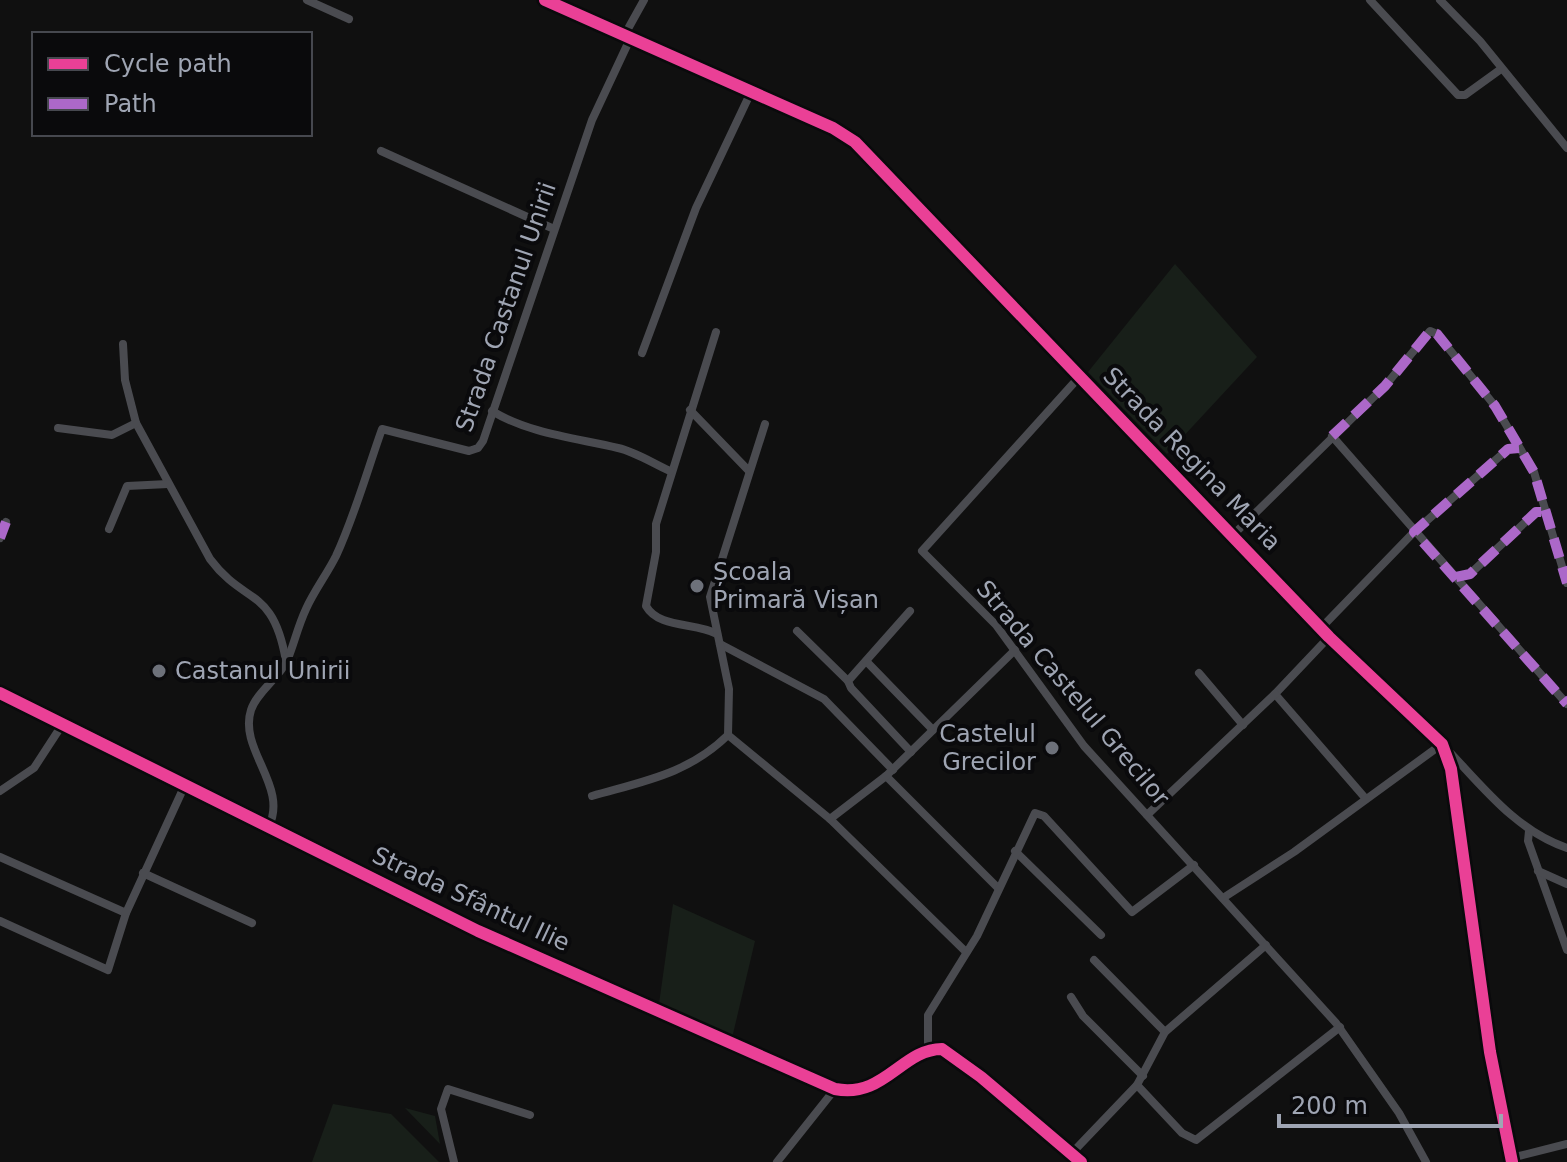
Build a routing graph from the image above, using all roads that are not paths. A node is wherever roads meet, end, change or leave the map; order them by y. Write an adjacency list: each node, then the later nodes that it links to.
1 (307, 0): 6 (street)
2 (545, 0): 7 (street, Strada Regina Maria)
3 (644, 0): 7 (street, Strada Castanul Unirii)
4 (1370, 0): 8 (street)
5 (1440, 0): 8 (street)
6 (349, 19)
7 (627, 38): 9 (street, Strada Regina Maria); 12 (street, Strada Castanul Unirii)
8 (1501, 69): 10 (street)
9 (751, 92): 15 (street); 16 (street, Strada Regina Maria)
10 (1567, 148)
11 (381, 151): 12 (street)
12 (554, 229): 18 (street, Strada Castanul Unirii)
13 (716, 332): 17 (street)
14 (123, 344): 19 (street)
15 (642, 353)
16 (1081, 375): 31 (street, Strada Regina Maria); 41 (street, Strada Castelul Grecilor)
17 (690, 410): 24 (street); 25 (street)
18 (492, 411): 25 (street); 42 (street, Strada Castanul Unirii)
19 (136, 423): 21 (street); 26 (street)
20 (765, 424): 24 (street)
21 (58, 428)
22 (1332, 436): 23 (street); 30 (street); 31 (street)
23 (1519, 448): 27 (street); 30 (street)
24 (748, 470): 38 (street)
25 (670, 471): 38 (street)
26 (168, 484): 29 (street); 42 (street)
27 (1546, 512): 33 (street); 34 (street)
28 (6, 522): 32 (street)
29 (109, 529)
30 (1414, 532): 33 (street); 36 (street)
31 (1233, 535): 36 (street, Strada Regina Maria)
32 (0, 538)
33 (1456, 577): 48 (street)
34 (1567, 583)
35 (910, 611): 43 (street)
36 (1321, 628): 39 (street, Strada Regina Maria)
37 (797, 631): 45 (street)
38 (717, 634): 40 (street)
39 (1329, 637): 47 (street); 53 (street, Strada Regina Maria)
40 (720, 644): 52 (street); 55 (street)
41 (1015, 650): 51 (street); 60 (street, Strada Castelul Grecilor)
42 (286, 661): 62 (street, Strada Castanul Unirii)
43 (866, 661): 45 (street); 51 (street)
44 (1199, 673): 50 (street)
45 (848, 681): 54 (street)
46 (0, 693): 49 (street, Strada Sfântul Ilie)
47 (1275, 694): 50 (street); 59 (street)
48 (1567, 704)
49 (62, 725): 56 (street, Strada Sfântul Ilie); 57 (street)
50 (1243, 725): 60 (street)
51 (933, 730): 54 (street)
52 (728, 735): 58 (street); 61 (street)
53 (1442, 744): 59 (street); 63 (street, Strada Regina Maria); 91 (street)
54 (911, 752): 55 (street)
55 (889, 773): 61 (street); 71 (street)
56 (184, 787): 62 (street, Strada Sfântul Ilie); 69 (street)
57 (0, 791)
58 (592, 796)
59 (1366, 799): 72 (street)
60 (1147, 815): 67 (street, Strada Castelul Grecilor)
61 (830, 819): 79 (street)
62 (268, 828): 87 (street, Strada Sfântul Ilie)
63 (1529, 831): 64 (street); 68 (street)
64 (1567, 848)
65 (1015, 851): 67 (street); 71 (street); 76 (street)
66 (0, 857): 73 (street)
67 (1194, 865): 72 (street, Strada Castelul Grecilor)
68 (1538, 871): 70 (street); 78 (street)
69 (143, 873): 73 (street); 75 (street)
70 (1567, 884)
71 (998, 888): 79 (street)
72 (1223, 898): 77 (street, Strada Castelul Grecilor)
73 (126, 913): 74 (street)
74 (0, 921)
75 (252, 923)
76 (1101, 935)
77 (1266, 945): 82 (street, Strada Castelul Grecilor); 83 (street)
78 (1567, 950)
79 (966, 952): 84 (street)
80 (1094, 960): 83 (street)
81 (1071, 997): 85 (street)
82 (1340, 1027): 86 (street); 95 (street, Strada Castelul Grecilor)
83 (1165, 1032): 85 (street)
84 (928, 1050): 87 (street, Strada Sfântul Ilie); 90 (street)
85 (1143, 1076): 86 (street)
86 (1137, 1085): 90 (street)
87 (835, 1089): 93 (street)
88 (530, 1115): 92 (street)
89 (1567, 1144): 91 (street)
90 (1071, 1154): 94 (street)
91 (1511, 1160)
92 (454, 1162)
93 (777, 1162)
94 (1081, 1162)
95 (1426, 1162)

